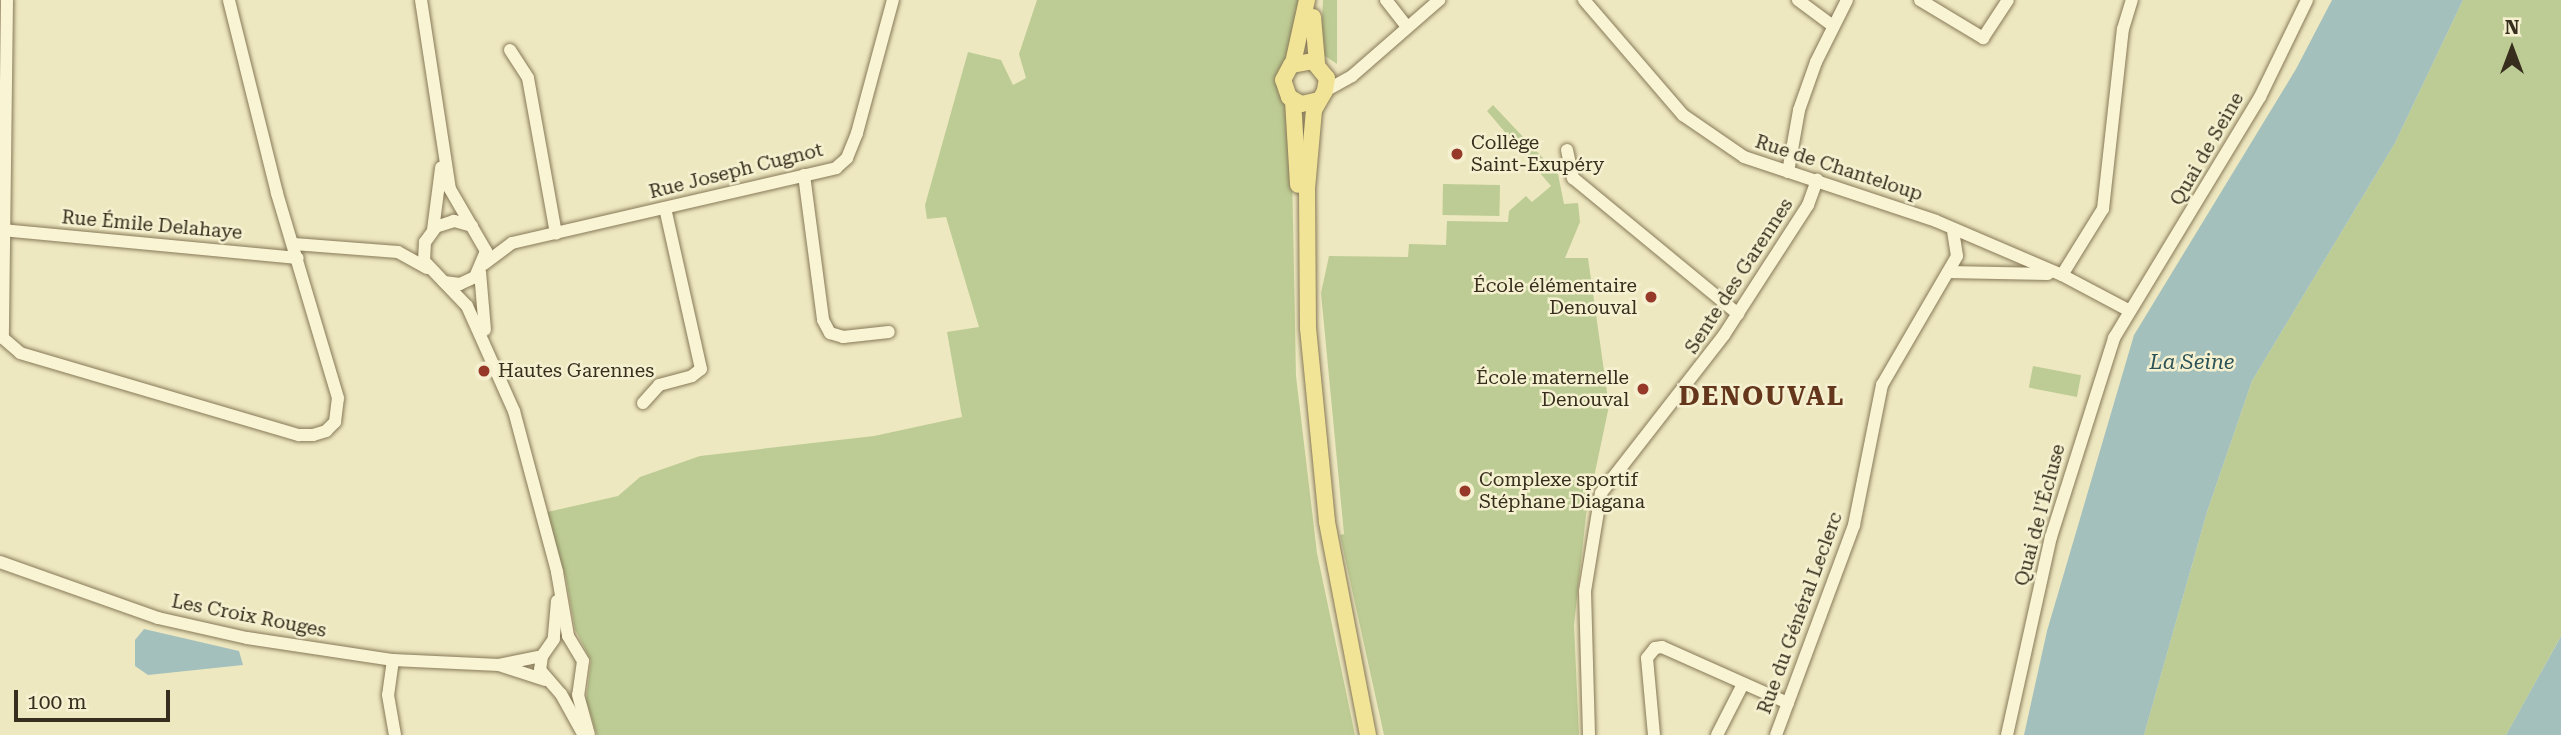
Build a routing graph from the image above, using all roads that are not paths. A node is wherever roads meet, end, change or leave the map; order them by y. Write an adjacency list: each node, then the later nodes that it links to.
1 (7, 0): 30 (street)
2 (229, 0): 36 (street)
3 (421, 0): 25 (street)
4 (893, 0): 27 (street, Rue Joseph Cugnot)
5 (1307, 0): 19 (main road)
6 (1315, 0): 20 (main road)
7 (1386, 0): 17 (street)
8 (1438, 0): 17 (street)
9 (1584, 0): 26 (street, Rue de Chanteloup)
10 (1798, 0): 16 (street)
11 (1847, 0): 16 (street)
12 (1920, 0): 13 (street)
13 (2008, 0)
14 (2132, 0): 42 (street)
15 (2307, 0): 44 (street, Quai de Seine)
16 (1833, 26): 26 (street)
17 (1407, 27): 21 (street)
18 (510, 50): 32 (street)
19 (1293, 63): 20 (main road); 23 (main road)
20 (1320, 66): 21 (street); 22 (main road)
21 (1356, 72): 22 (street)
22 (1322, 95): 23 (main road); 62 (main road)
23 (1293, 100): 61 (main road)
24 (1567, 150): 45 (street)
25 (442, 152): 31 (street); 33 (street)
26 (1788, 172): 28 (street, Rue de Chanteloup)
27 (804, 175): 29 (street, Rue Joseph Cugnot); 46 (street)
28 (1817, 180): 34 (street, Rue de Chanteloup); 45 (street, Sente des Garennes)
29 (665, 208): 32 (street, Rue Joseph Cugnot); 48 (street)
30 (2, 230): 38 (street, Rue Émile Delahaye); 38 (street)
31 (476, 230): 33 (street); 35 (street, Rue Joseph Cugnot); 40 (street)
32 (556, 234): 35 (street, Rue Joseph Cugnot)
33 (429, 235): 37 (street); 39 (street)
34 (1956, 238): 41 (street, Rue du Général Leclerc); 42 (street)
35 (512, 243): 40 (street, Rue Joseph Cugnot)
36 (294, 244): 37 (street); 38 (street)
37 (398, 252): 39 (street)
38 (298, 258)
39 (427, 268): 43 (street)
40 (482, 268): 43 (street); 47 (street)
41 (1948, 272): 42 (street); 58 (street, Rue du Général Leclerc)
42 (2058, 274): 44 (street)
43 (444, 282): 47 (street)
44 (2128, 310): 67 (street, Quai de l'Écluse)
45 (1738, 314): 63 (street, Sente des Garennes)
46 (889, 332)
47 (489, 348): 50 (street)
48 (643, 403)
49 (0, 562): 53 (street, Les Croix Rouges)
50 (557, 572): 51 (street); 52 (street)
51 (576, 649): 52 (street); 55 (street)
52 (546, 652): 54 (street, Les Croix Rouges); 56 (street)
53 (393, 660): 54 (street, Les Croix Rouges); 59 (street)
54 (499, 665): 56 (street, Les Croix Rouges)
55 (580, 678): 56 (street); 60 (street)
56 (549, 683): 60 (street)
57 (1743, 684): 58 (street); 64 (street); 65 (street)
58 (1788, 703): 66 (street, Rue du Général Leclerc)
59 (395, 735)
60 (587, 735)
61 (1361, 735)
62 (1368, 735)
63 (1589, 735)
64 (1654, 735)
65 (1717, 735)
66 (1776, 735)
67 (2007, 735)

